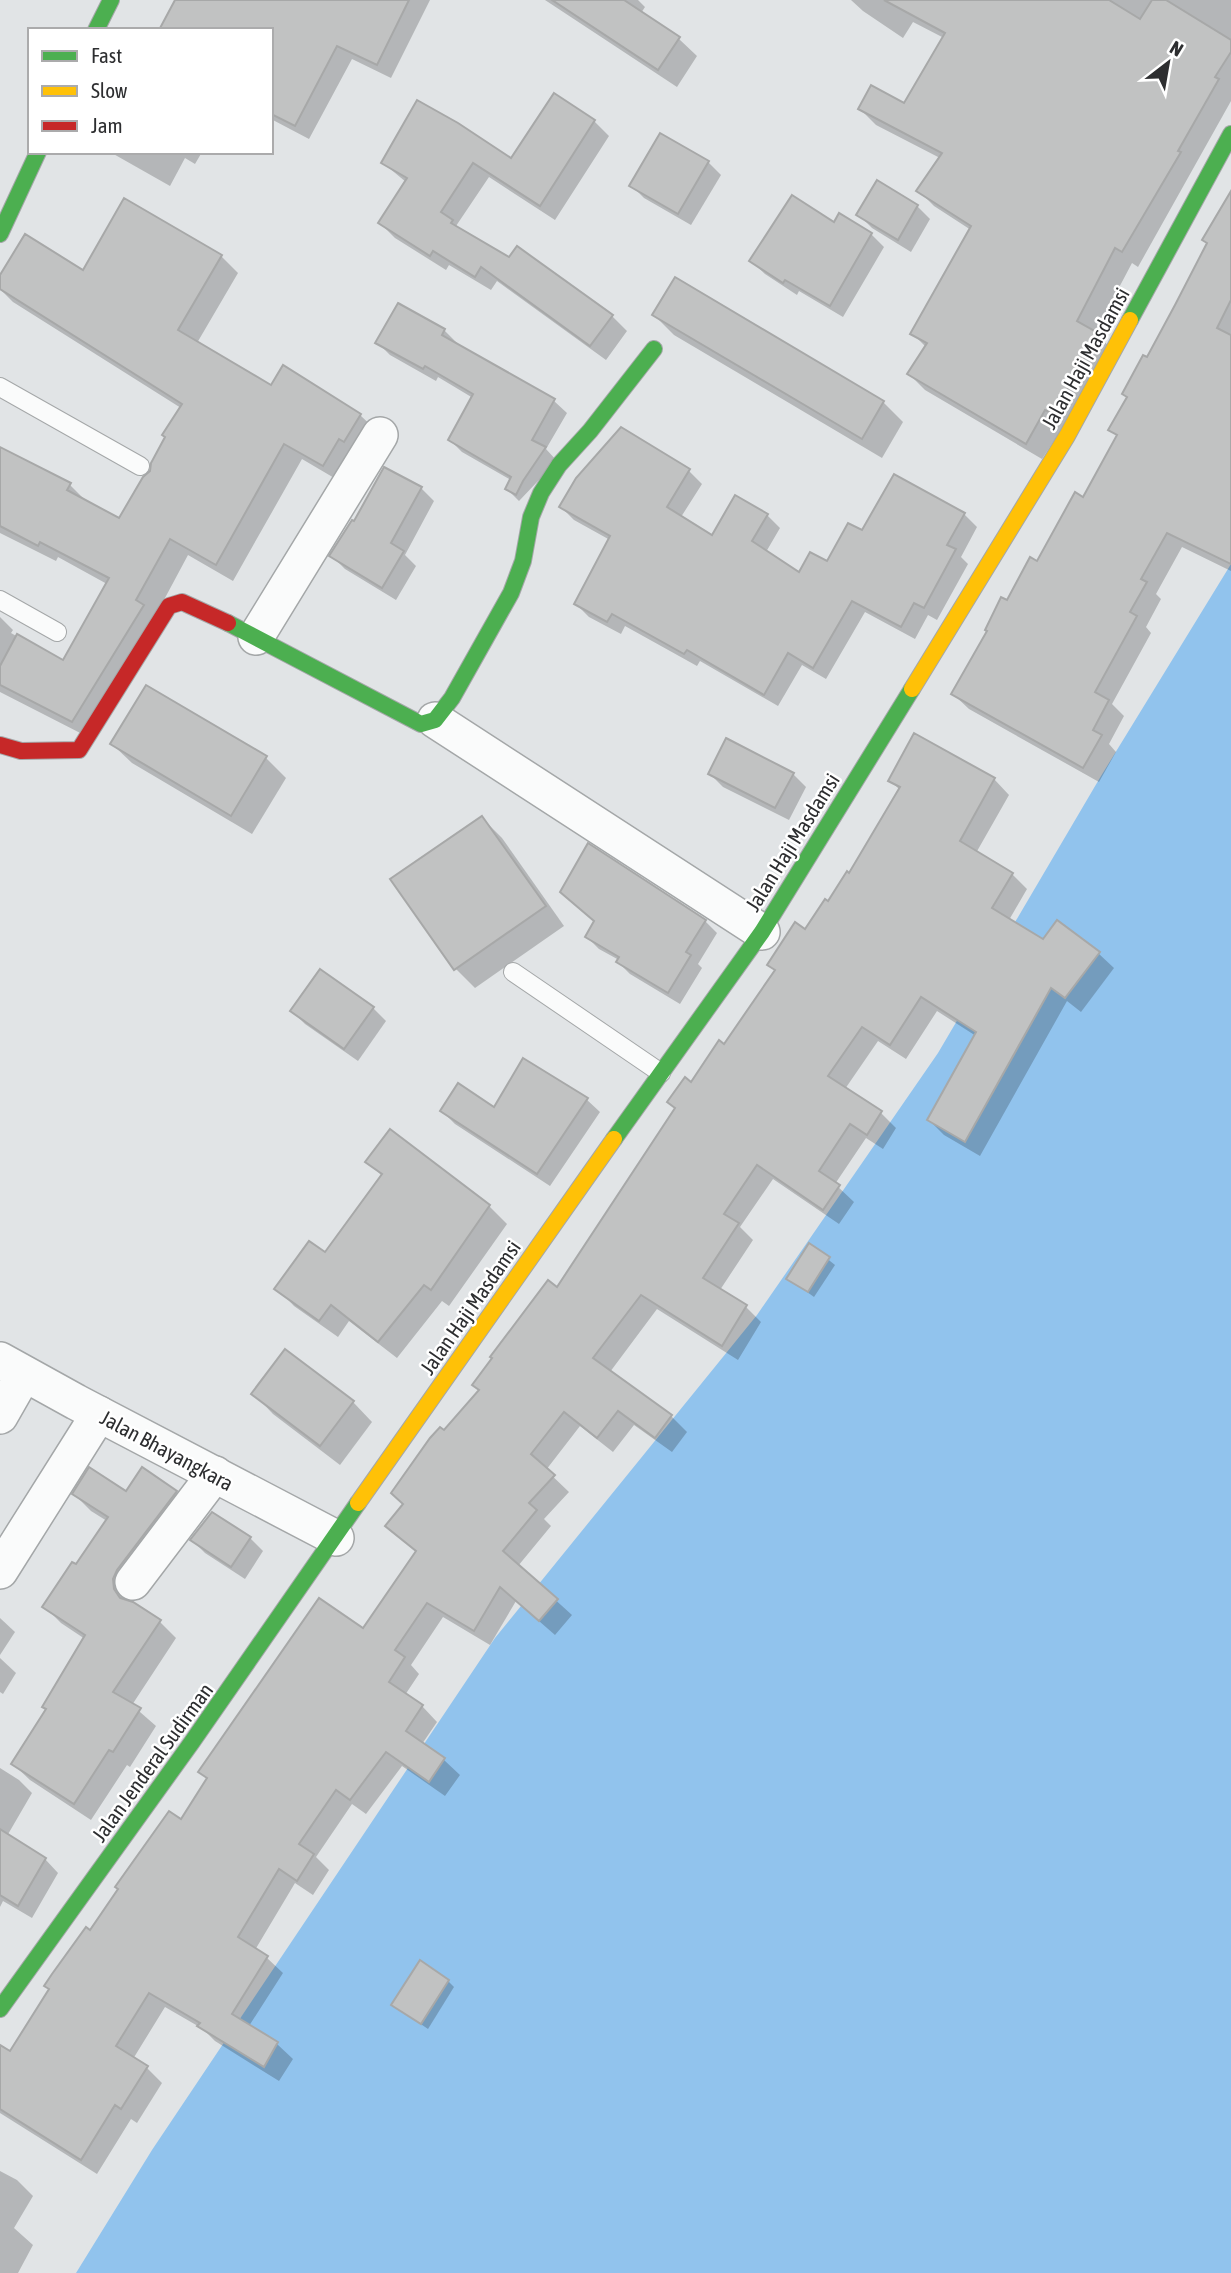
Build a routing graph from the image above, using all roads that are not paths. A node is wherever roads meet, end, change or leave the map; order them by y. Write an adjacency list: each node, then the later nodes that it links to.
1 (111, 0): 2 (main road)
2 (97, 28)
3 (1231, 134): 15 (main road, Jalan Haji Masdamsi)
4 (37, 154): 5 (main road)
5 (0, 234)
6 (653, 349): 13 (main road)
7 (0, 387): 9 (lane)
8 (380, 435): 12 (street)
9 (140, 466)
10 (0, 600): 11 (lane)
11 (57, 632)
12 (256, 637): 13 (main road); 14 (main road)
13 (435, 720): 15 (street)
14 (0, 745)
15 (762, 932): 17 (main road, Jalan Haji Masdamsi)
16 (513, 972): 17 (lane)
17 (661, 1073): 22 (main road, Jalan Haji Masdamsi)
18 (12, 1367): 19 (street, Jalan Bhayangkara); 20 (street)
19 (99, 1414): 21 (street, Jalan Bhayangkara); 23 (street)
20 (0, 1416)
21 (215, 1474): 22 (street, Jalan Bhayangkara); 24 (street)
22 (336, 1538): 25 (main road, Jalan Jenderal Sudirman)
23 (0, 1571)
24 (133, 1582)
25 (0, 2009)

